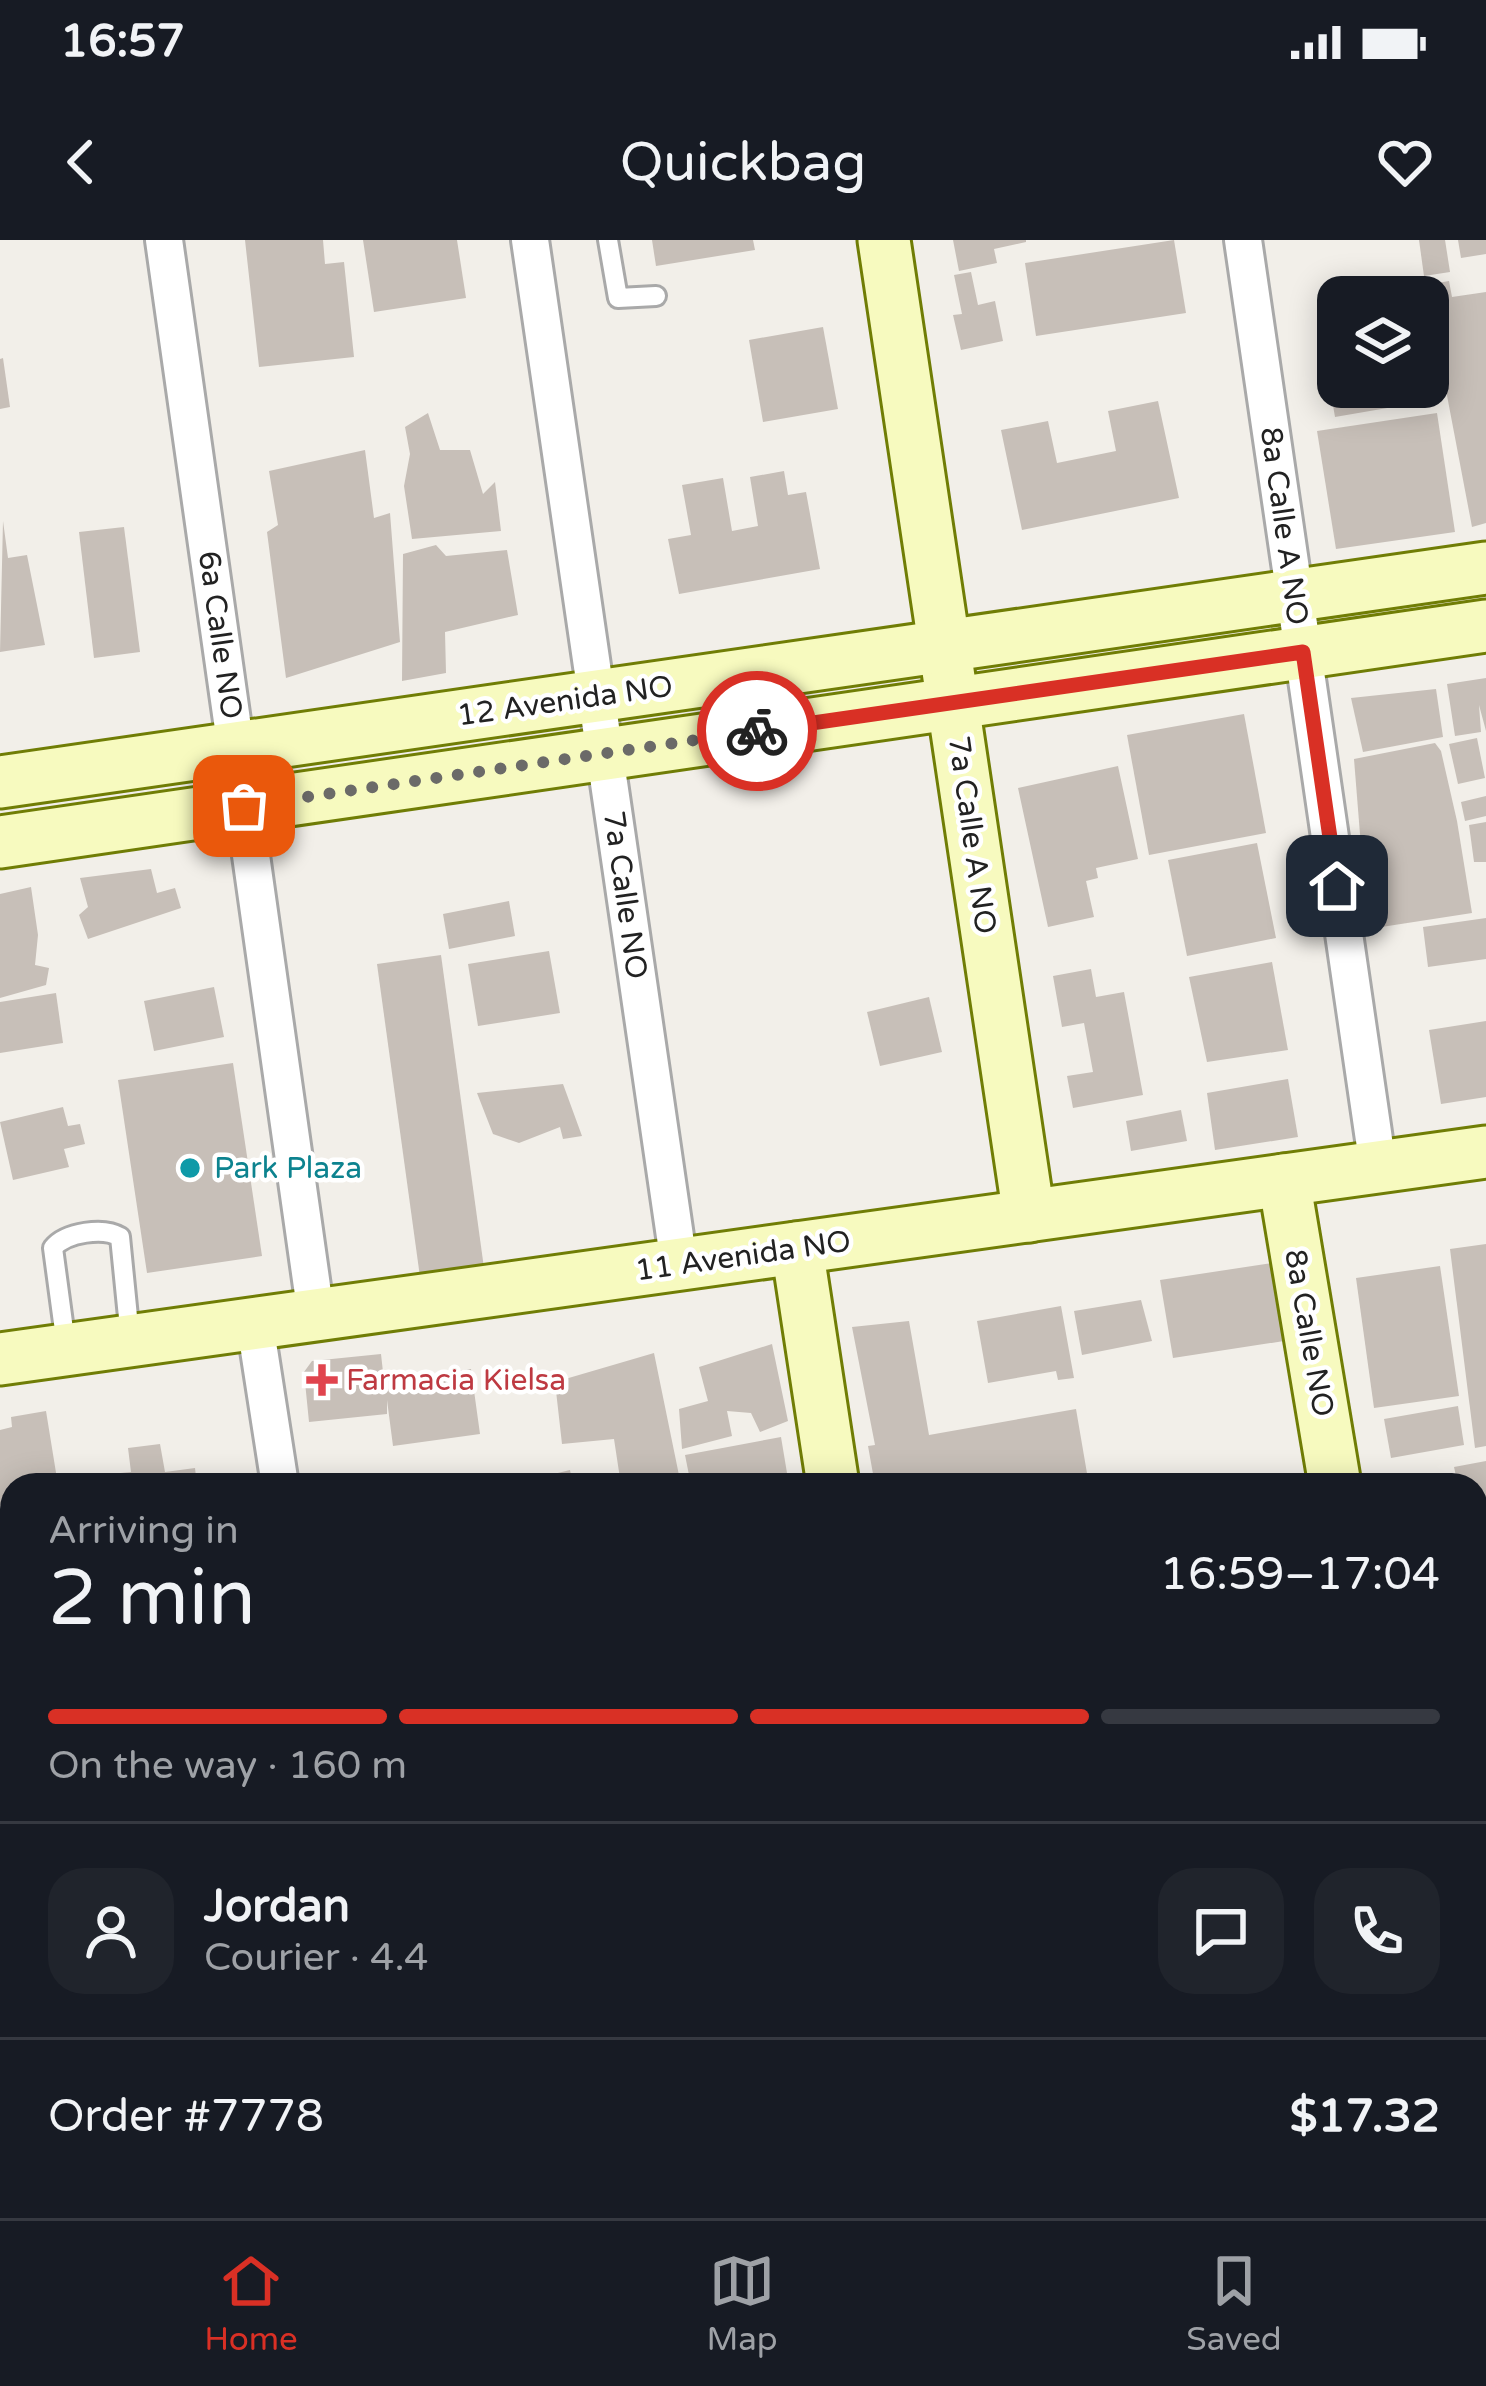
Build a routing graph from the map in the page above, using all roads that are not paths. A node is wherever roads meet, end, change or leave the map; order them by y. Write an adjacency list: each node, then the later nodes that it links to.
1 (164, 240): 14 (street, 6a Calle NO)
2 (530, 240): 12 (street, 7a Calle NO)
3 (608, 240): 6 (lane)
4 (884, 240): 10 (street, 7a Calle A NO)
5 (1243, 240): 8 (street, 8a Calle A NO)
6 (656, 296)
7 (1486, 568): 8 (street, 12 Avenida NO)
8 (1294, 596): 10 (street, 12 Avenida NO); 11 (street, 8a Calle A NO)
9 (1486, 626): 11 (street, 12 Avenida NO)
10 (944, 646): 12 (street, 12 Avenida NO); 13 (street, 7a Calle A NO)
11 (1303, 652): 13 (street, 12 Avenida NO); 20 (street, 8a Calle A NO)
12 (596, 697): 14 (street, 12 Avenida NO); 15 (street, 7a Calle NO)
13 (953, 702): 15 (street, 12 Avenida NO); 22 (street, 7a Calle A NO)
14 (236, 748): 16 (street, 12 Avenida NO); 17 (street, 6a Calle NO)
15 (604, 754): 17 (street, 12 Avenida NO); 24 (street, 7a Calle NO)
16 (0, 782)
17 (244, 806): 18 (street, 12 Avenida NO); 25 (street, 6a Calle NO)
18 (0, 842)
19 (1486, 1152): 20 (street, 11 Avenida NO)
20 (1378, 1167): 21 (street, 11 Avenida NO)
21 (1284, 1180): 22 (street, 11 Avenida NO); 32 (street, 8a Calle NO)
22 (1029, 1216): 23 (street, 11 Avenida NO)
23 (796, 1248): 24 (street, 11 Avenida NO); 31 (street)
24 (679, 1264): 25 (street, 11 Avenida NO)
25 (316, 1315): 26 (street, 11 Avenida NO)
26 (255, 1324): 27 (street, 11 Avenida NO); 30 (street)
27 (130, 1341): 28 (street, 11 Avenida NO); 28 (lane)
28 (67, 1350): 29 (street, 11 Avenida NO)
29 (0, 1359)
30 (278, 1473)
31 (831, 1473)
32 (1333, 1473)

